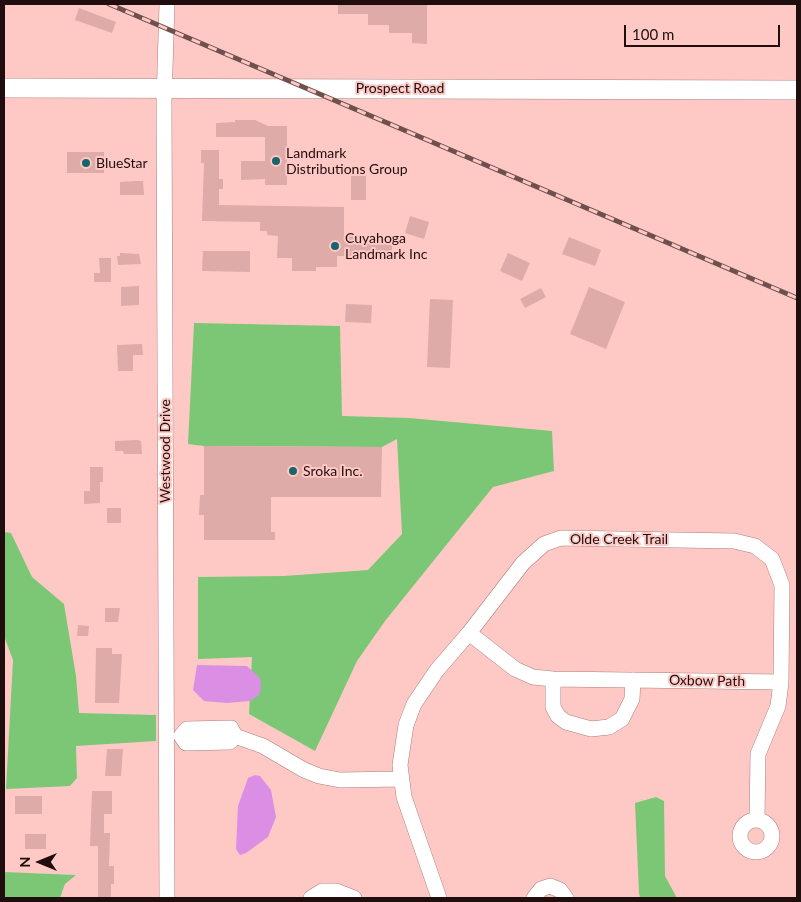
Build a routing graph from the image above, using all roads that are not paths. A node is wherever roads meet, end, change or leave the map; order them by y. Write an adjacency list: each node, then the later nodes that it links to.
1 (167, 4): 3 (street, Westwood Drive)
2 (4, 88): 3 (main road, Prospect Road)
3 (164, 88): 4 (main road, Prospect Road); 9 (street, Westwood Drive)
4 (797, 90)
5 (469, 633): 6 (street, Oxbow Path); 8 (street, Olde Creek Trail); 10 (street, Olde Creek Trail)
6 (553, 679): 7 (street, Oxbow Path); 7 (street)
7 (633, 680): 8 (street, Oxbow Path)
8 (781, 682): 11 (street, Olde Creek Trail)
9 (174, 736): 10 (street); 12 (street, Westwood Drive)
10 (400, 779): 15 (street, Olde Creek Trail)
11 (757, 819)
12 (167, 898)
13 (311, 898): 14 (street)
14 (354, 898)
15 (439, 898)
16 (534, 898): 17 (street)
17 (566, 898)

